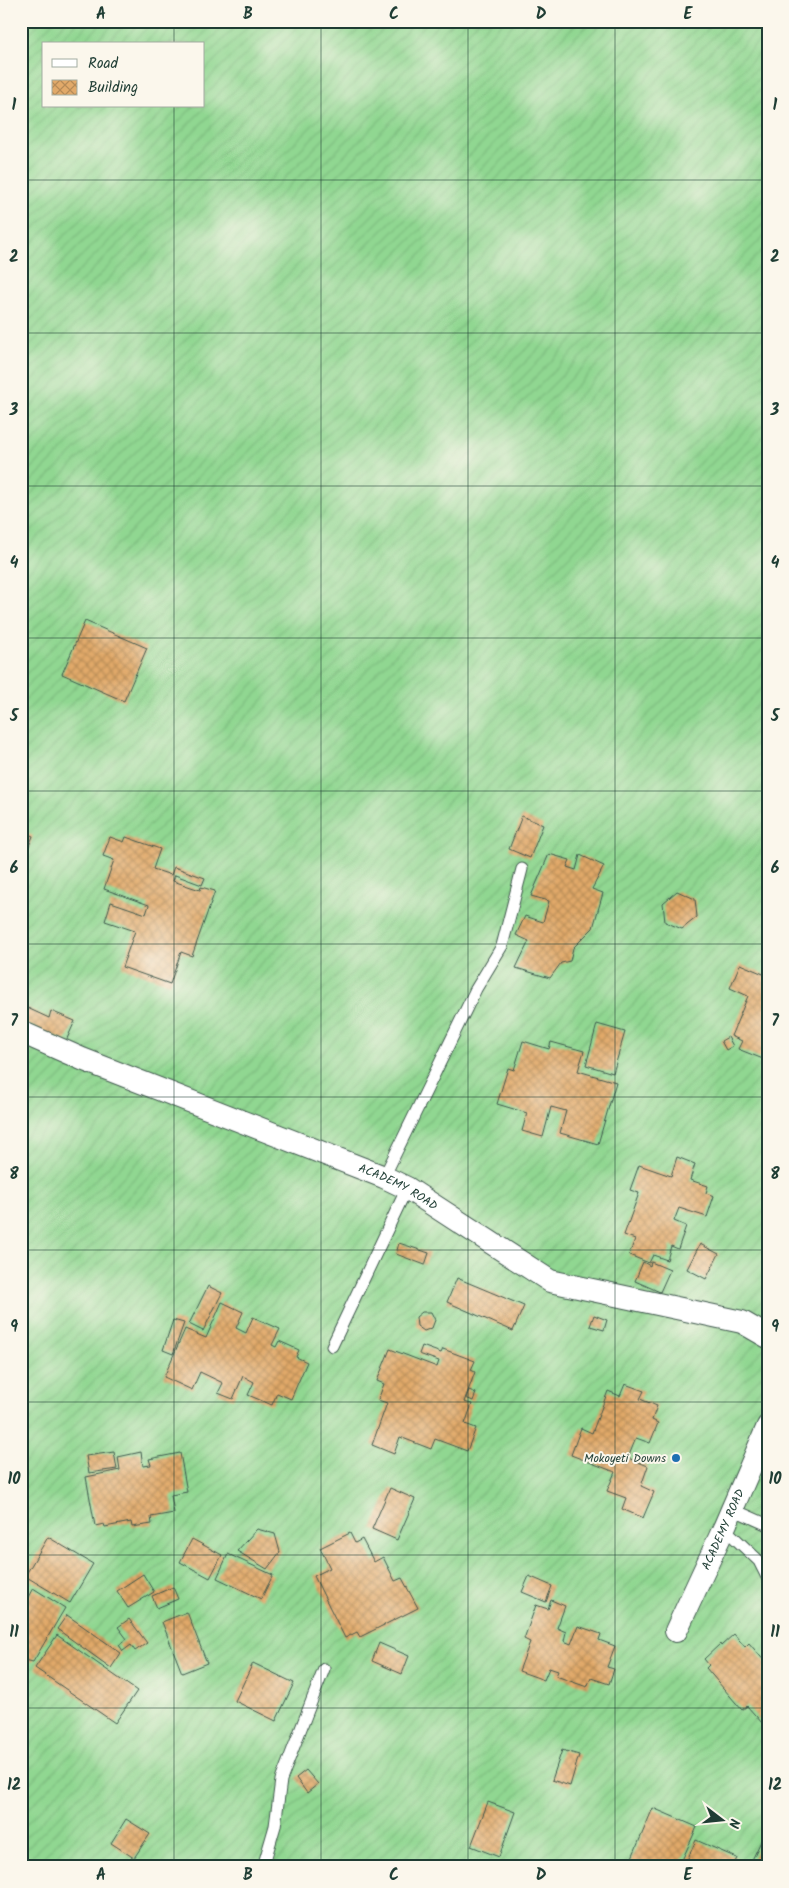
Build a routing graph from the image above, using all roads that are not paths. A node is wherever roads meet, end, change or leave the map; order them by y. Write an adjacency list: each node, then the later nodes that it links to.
1 (522, 869): 3 (lane)
2 (21, 1032): 3 (street, ACADEMY ROAD)
3 (384, 1177): 4 (street, ACADEMY ROAD)
4 (407, 1188): 5 (street, ACADEMY ROAD); 6 (lane)
5 (768, 1337)
6 (332, 1346)
7 (768, 1426): 8 (street, ACADEMY ROAD)
8 (728, 1519): 9 (lane); 10 (lane); 11 (street, ACADEMY ROAD)
9 (768, 1525)
10 (768, 1579)
11 (676, 1631)
12 (324, 1669): 13 (lane)
13 (263, 1867)

